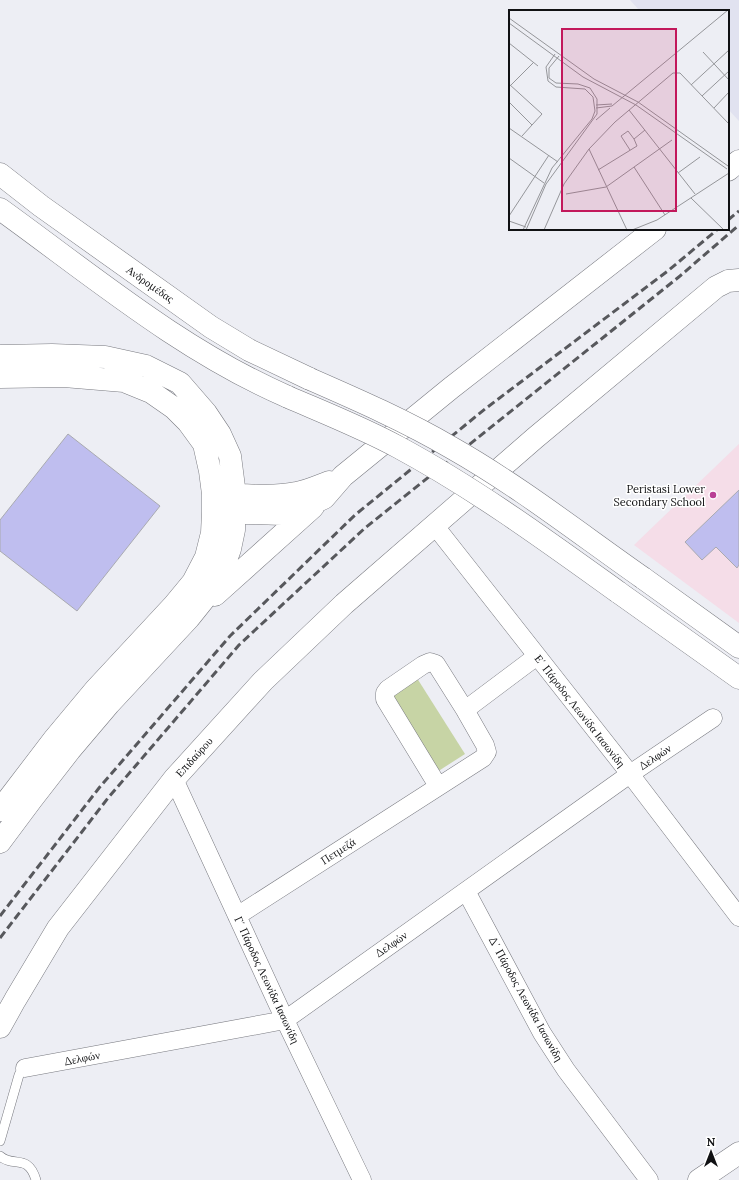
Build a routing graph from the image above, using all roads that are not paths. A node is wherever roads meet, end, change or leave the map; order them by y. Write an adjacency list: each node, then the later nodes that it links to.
1 (739, 161): 2 (street)
2 (729, 169)
3 (0, 174): 15 (street, Ανδρομέδας, bridge)
4 (0, 209): 17 (street, bridge)
5 (654, 230): 9 (street)
6 (739, 280): 13 (street, Επιδαύρου)
7 (0, 356): 12 (street)
8 (0, 377): 11 (street)
9 (343, 476): 10 (street); 12 (street)
10 (324, 498): 12 (street); 14 (street)
11 (213, 503): 12 (street); 23 (street)
12 (235, 503): 14 (street)
13 (435, 526): 16 (street, Ε΄ Πάροδος Λεωνίδα Ιασωνίδη); 21 (street, Επιδαύρου)
14 (189, 618): 24 (street)
15 (739, 647)
16 (537, 656): 18 (street); 20 (street, Ε΄ Πάροδος Λεωνίδα Ιασωνίδη)
17 (739, 678)
18 (465, 710): 22 (street, Πετμεζά); 22 (street, Πετμεζά)
19 (713, 718): 20 (street, Δελφών)
20 (630, 774): 25 (street, Δελφών); 27 (street, Ε΄ Πάροδος Λεωνίδα Ιασωνίδη)
21 (174, 779): 26 (street, Γ΄ Πάροδος Λεωνίδα Ιασωνίδη); 29 (street, Επιδαύρου)
22 (438, 786): 26 (street, Πετμεζά)
23 (0, 810)
24 (0, 842)
25 (466, 891): 28 (street, Δελφών); 36 (street, Δ΄ Πάροδος Λεωνίδα Ιασωνίδη)
26 (237, 916): 28 (street, Γ΄ Πάροδος Λεωνίδα Ιασωνίδη)
27 (739, 916)
28 (285, 1020): 30 (street, Δελφών); 35 (street, Γ΄ Πάροδος Λεωνίδα Ιασωνίδη)
29 (0, 1027)
30 (25, 1068): 31 (lane)
31 (0, 1141)
32 (739, 1154): 37 (street)
33 (0, 1156): 34 (lane)
34 (36, 1180)
35 (362, 1180)
36 (649, 1180)
37 (699, 1180)

